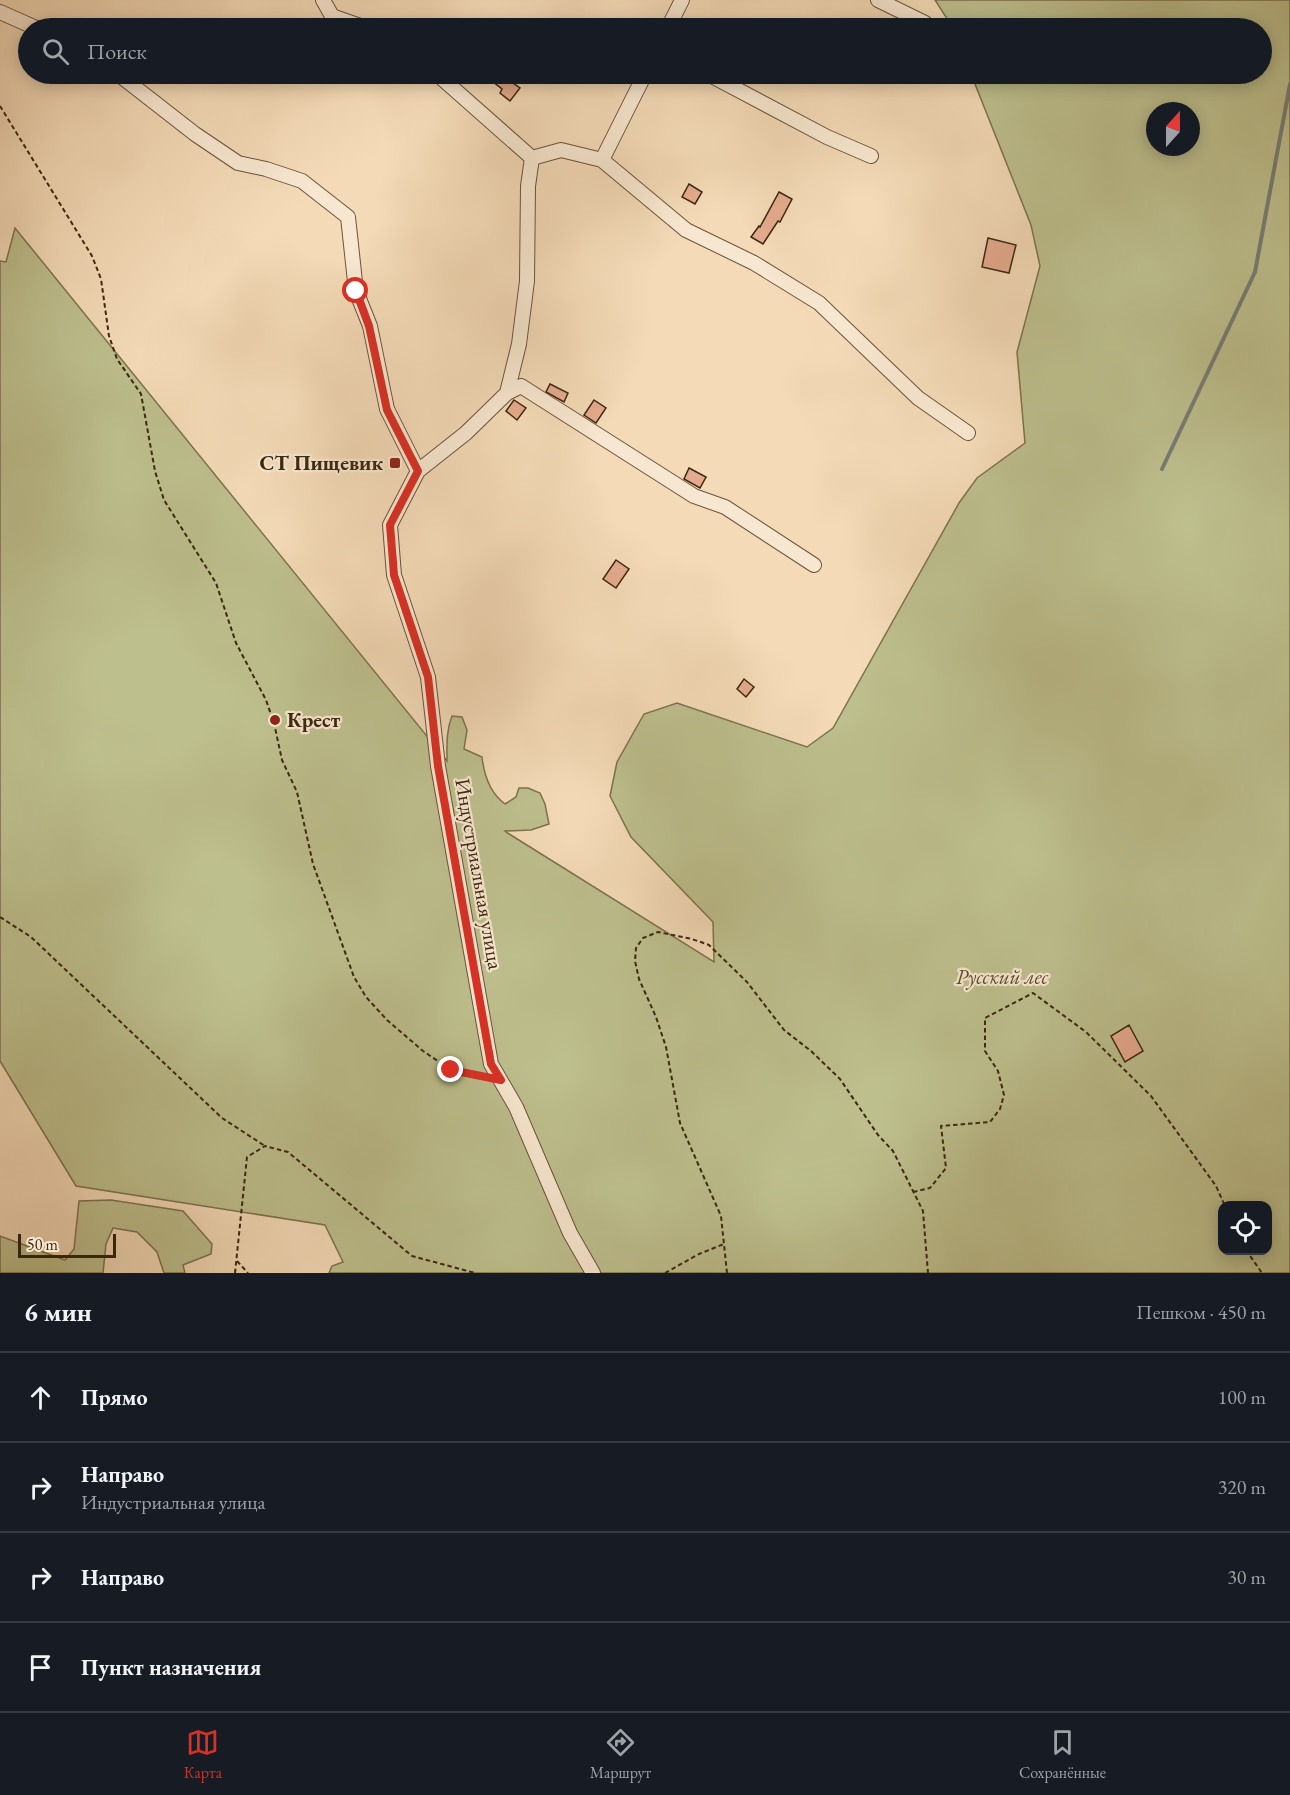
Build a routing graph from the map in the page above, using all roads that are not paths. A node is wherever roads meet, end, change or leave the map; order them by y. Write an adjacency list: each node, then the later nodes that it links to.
1 (323, 0): 5 (street)
2 (682, 0): 6 (street)
3 (878, 0): 7 (street)
4 (0, 12): 8 (street)
5 (338, 18)
6 (673, 18)
7 (915, 18)
8 (18, 20)
9 (131, 84): 18 (street)
10 (448, 84): 14 (street)
11 (640, 84): 15 (street)
12 (727, 84): 13 (street)
13 (871, 156)
14 (532, 158): 15 (street); 16 (street)
15 (602, 160): 17 (street)
16 (507, 393): 18 (street); 19 (street)
17 (968, 433)
18 (418, 471): 20 (street, Индустриальная улица)
19 (814, 565)
20 (592, 1273)

